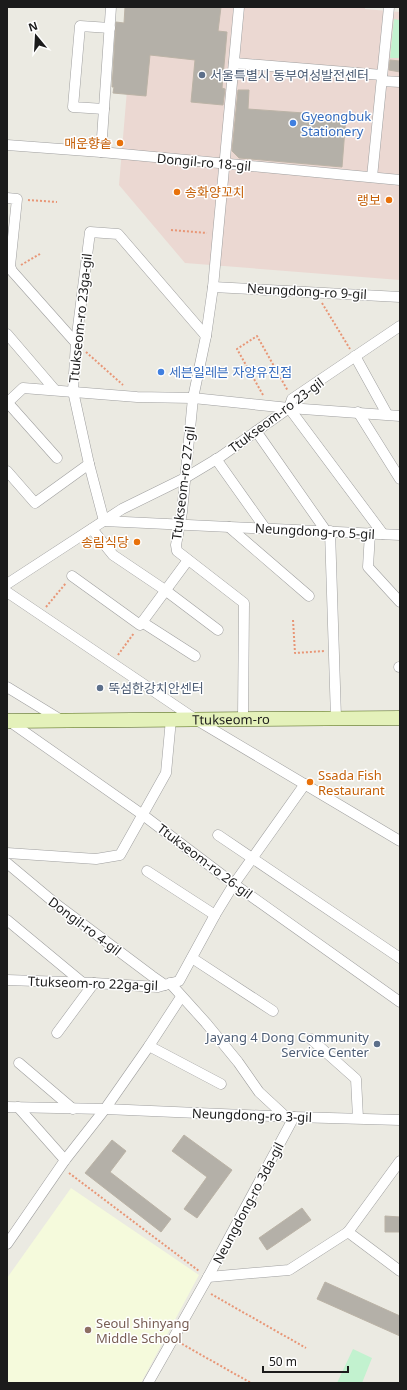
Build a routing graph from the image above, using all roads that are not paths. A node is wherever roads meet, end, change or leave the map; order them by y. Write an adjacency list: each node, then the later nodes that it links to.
1 (111, 7): 4 (street)
2 (239, 7): 5 (street, Ttukseom-ro 27-gil)
3 (389, 7): 6 (street)
4 (110, 28): 8 (street); 8 (street)
5 (234, 63): 6 (street); 11 (street, Ttukseom-ro 27-gil)
6 (382, 78): 7 (street); 12 (street)
7 (400, 82)
8 (104, 109): 10 (street)
9 (7, 145): 10 (street, Dongil-ro 18-gil)
10 (101, 152): 11 (street, Dongil-ro 18-gil)
11 (225, 164): 12 (street, Dongil-ro 18-gil); 16 (street, Ttukseom-ro 27-gil)
12 (372, 178): 13 (street, Dongil-ro 18-gil)
13 (400, 180)
14 (12, 199): 15 (street)
15 (9, 273): 21 (street)
16 (213, 286): 17 (street, Neungdong-ro 9-gil); 20 (street, Ttukseom-ro 27-gil)
17 (400, 297)
18 (400, 326): 22 (street, Ttukseom-ro 23-gil)
19 (7, 334): 23 (street)
20 (206, 336): 21 (street, Ttukseom-ro 23ga-gil); 25 (street, Ttukseom-ro 27-gil)
21 (76, 343): 24 (street, Ttukseom-ro 23ga-gil)
22 (355, 356): 27 (street, Ttukseom-ro 23-gil); 29 (street)
23 (55, 390): 24 (street); 26 (street)
24 (73, 391): 25 (street); 34 (street, Ttukseom-ro 23ga-gil)
25 (193, 398): 27 (street); 36 (street, Ttukseom-ro 27-gil)
26 (7, 403): 32 (street)
27 (290, 403): 28 (street); 31 (street, Ttukseom-ro 23-gil); 45 (street)
28 (358, 412): 29 (street); 37 (street)
29 (387, 414): 30 (street)
30 (400, 416)
31 (256, 432): 33 (street, Ttukseom-ro 23-gil); 43 (street)
32 (57, 458)
33 (216, 459): 36 (street, Ttukseom-ro 23-gil); 42 (street, Ttukseom-ro 23-gil)
34 (89, 464): 35 (street); 38 (street, Ttukseom-ro 23ga-gil)
35 (7, 471)
36 (185, 478): 38 (street, Ttukseom-ro 23-gil); 39 (street, Ttukseom-ro 27-gil)
37 (400, 479)
38 (104, 521): 39 (street, Neungdong-ro 5-gil); 41 (street, Ttukseom-ro 23-gil)
39 (180, 524): 40 (street, Neungdong-ro 5-gil); 47 (street, Ttukseom-ro 27-gil)
40 (229, 527): 42 (street, Neungdong-ro 5-gil); 52 (street, Neungdong-ro 5-gil)
41 (92, 528): 49 (street, Ttukseom-ro 23-gil); 50 (street)
42 (265, 528): 43 (street, Neungdong-ro 5-gil)
43 (328, 531): 44 (street, Neungdong-ro 5-gil); 58 (street)
44 (370, 533): 45 (street, Neungdong-ro 5-gil); 53 (street)
45 (383, 534): 46 (street, Neungdong-ro 5-gil)
46 (400, 535)
47 (188, 560): 50 (street); 62 (street, Ttukseom-ro 27-gil)
48 (72, 576): 54 (street)
49 (7, 584)
50 (165, 590): 54 (street); 55 (street)
51 (7, 592): 61 (street)
52 (309, 596)
53 (400, 602)
54 (141, 624): 56 (street)
55 (218, 630)
56 (195, 656)
57 (7, 687): 63 (street)
58 (336, 718): 59 (main road, Ttukseom-ro); 62 (main road, Ttukseom-ro)
59 (400, 718)
60 (171, 719): 61 (main road, Ttukseom-ro); 63 (main road, Ttukseom-ro); 66 (street)
61 (195, 719): 62 (main road, Ttukseom-ro); 65 (street)
62 (243, 719)
63 (61, 720): 64 (main road, Ttukseom-ro)
64 (8, 721): 66 (street, Ttukseom-ro 26-gil)
65 (305, 784): 68 (street); 70 (street)
66 (143, 815): 69 (street); 73 (street, Ttukseom-ro 26-gil)
67 (218, 835): 70 (street)
68 (400, 840)
69 (7, 854)
70 (252, 859): 73 (street); 78 (street)
71 (7, 863): 81 (street, Dongil-ro 4-gil)
72 (146, 871): 74 (street)
73 (234, 884): 74 (street); 83 (street, Ttukseom-ro 26-gil)
74 (215, 915): 77 (street)
75 (7, 920): 76 (street)
76 (12, 928): 80 (street)
77 (192, 958): 81 (street); 84 (street)
78 (400, 958)
79 (7, 980): 80 (street, Ttukseom-ro 22ga-gil)
80 (88, 983): 81 (street, Ttukseom-ro 22ga-gil); 85 (street)
81 (171, 983): 82 (street, Dongil-ro 4-gil)
82 (181, 997): 87 (street); 94 (street, Dongil-ro 4-gil)
83 (400, 1002)
84 (273, 1011)
85 (57, 1033)
86 (310, 1039): 95 (street)
87 (149, 1046): 89 (street); 93 (street)
88 (19, 1063): 92 (street)
89 (221, 1084)
90 (7, 1107): 91 (street, Neungdong-ro 3-gil)
91 (18, 1107): 92 (street, Neungdong-ro 3-gil); 97 (street)
92 (72, 1109): 93 (street, Neungdong-ro 3-gil)
93 (105, 1109): 94 (street, Neungdong-ro 3-gil); 97 (street)
94 (290, 1117): 95 (street, Neungdong-ro 3-gil); 102 (street, Neungdong-ro 3da-gil)
95 (358, 1118): 96 (street, Neungdong-ro 3-gil)
96 (400, 1120)
97 (65, 1160): 100 (street)
98 (400, 1161): 99 (street)
99 (348, 1232): 101 (street); 102 (street)
100 (7, 1244)
101 (400, 1271)
102 (208, 1277): 103 (street, Neungdong-ro 3da-gil)
103 (148, 1383)

